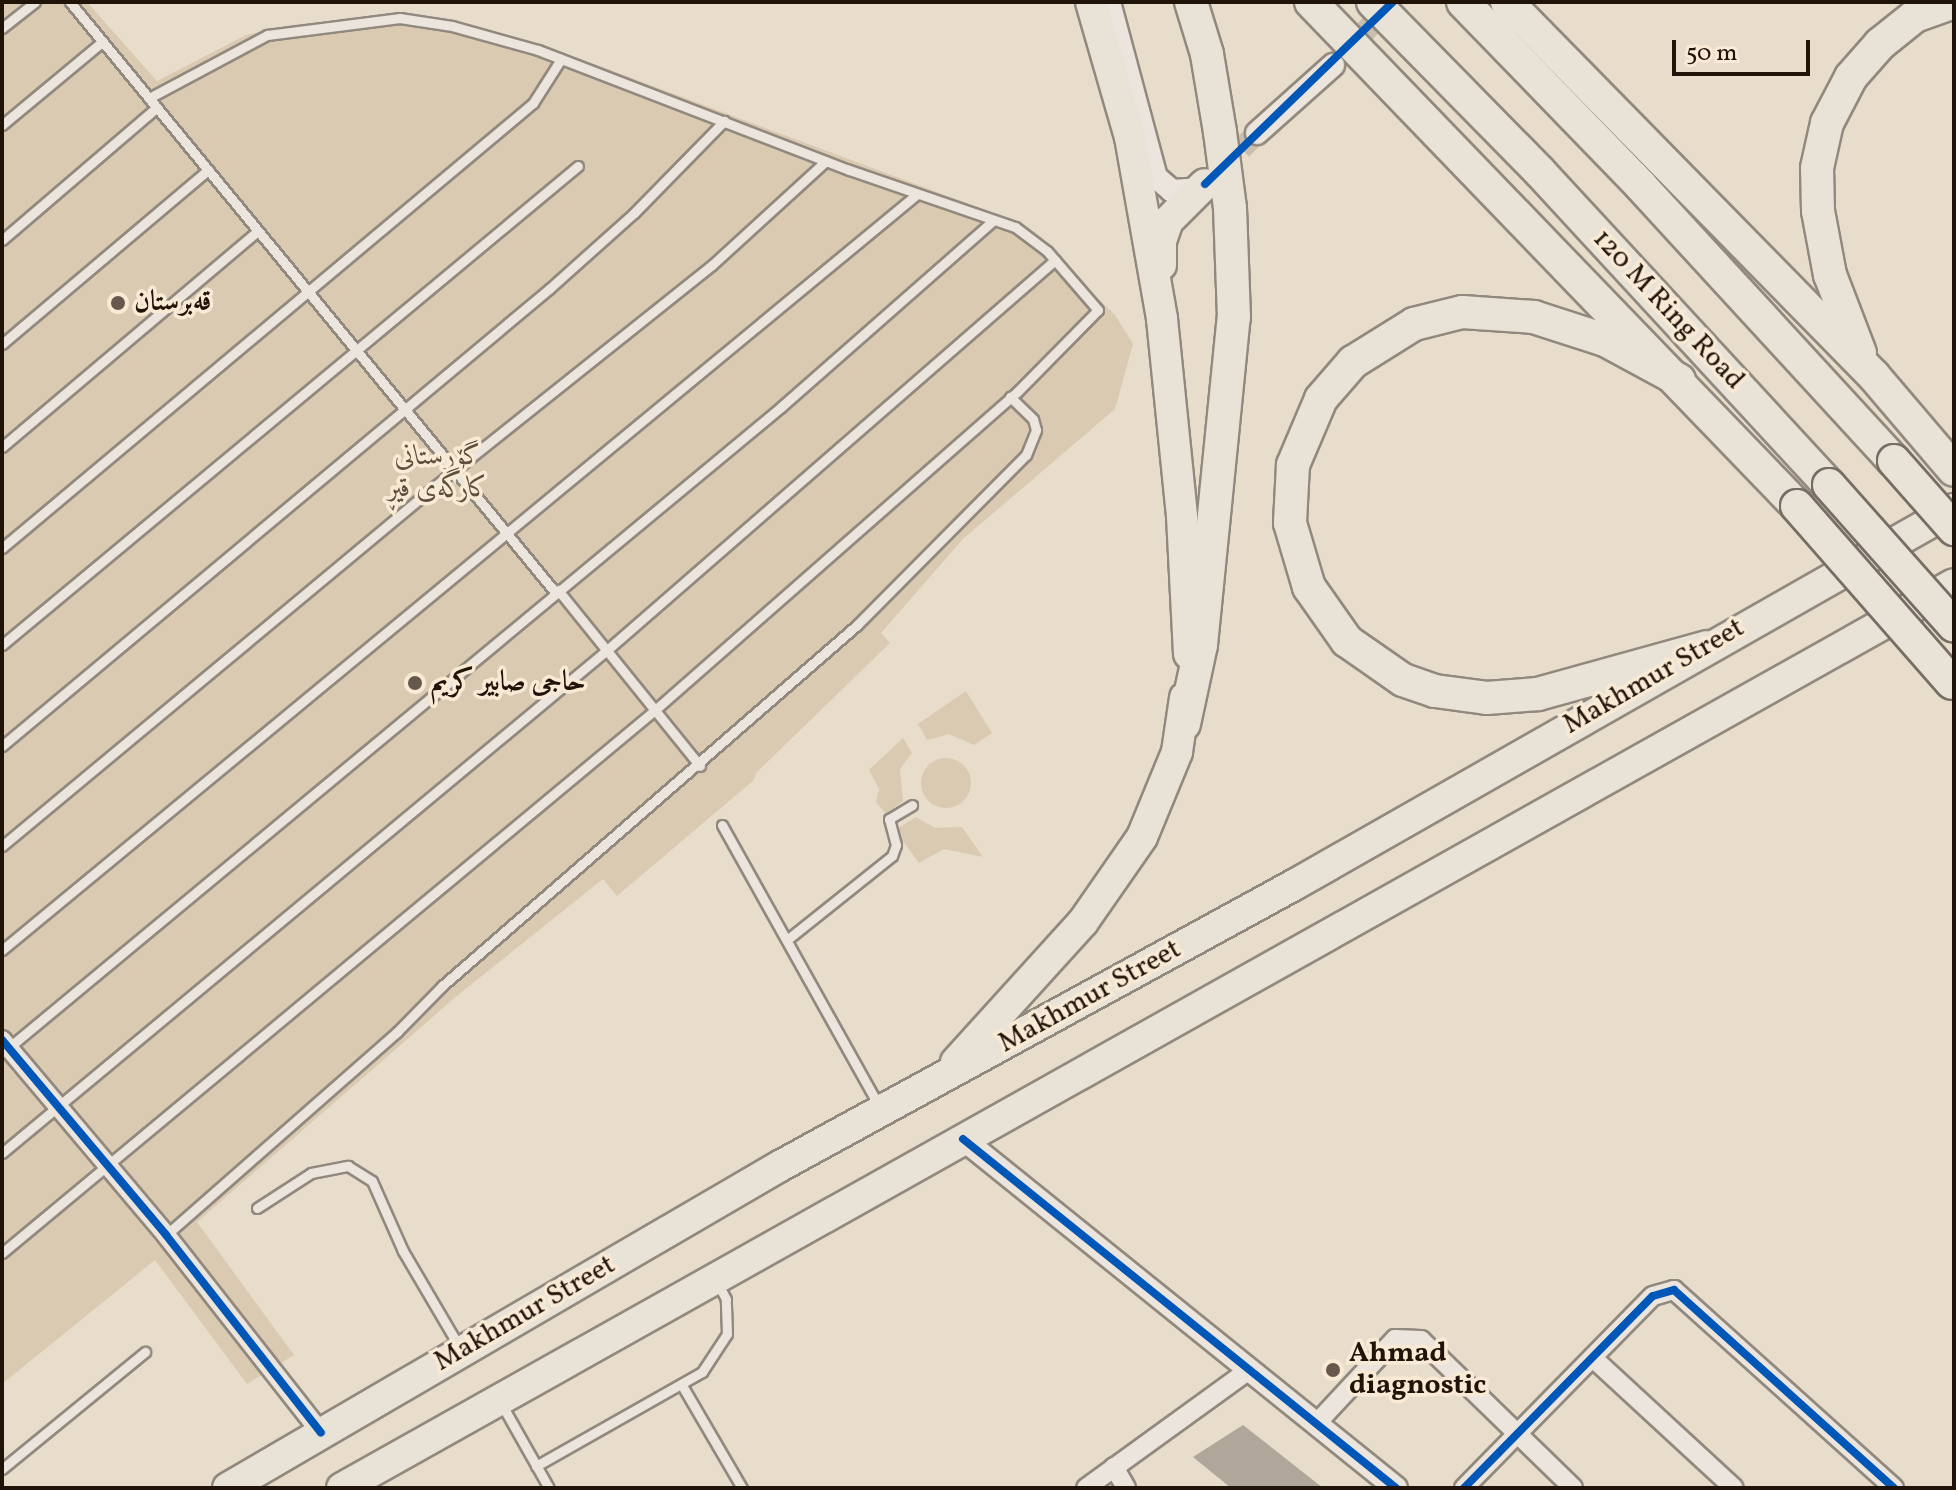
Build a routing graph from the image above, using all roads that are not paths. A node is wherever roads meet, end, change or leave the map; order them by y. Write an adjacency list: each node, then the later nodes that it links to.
1 (35, 2): 11 (lane)
2 (70, 2): 12 (lane)
3 (1091, 2): 30 (highway)
4 (1109, 2): 23 (street)
5 (1191, 2): 52 (highway)
6 (1311, 2): 34 (highway)
7 (1373, 2): 46 (highway, 120 M Ring Road, bridge)
8 (1463, 2): 41 (highway, bridge)
9 (1507, 2): 33 (highway)
10 (1954, 2): 33 (highway)
11 (2, 28)
12 (103, 41): 15 (lane); 18 (lane)
13 (561, 59): 15 (lane); 17 (lane); 29 (lane)
14 (1333, 65): 19 (street)
15 (149, 98): 16 (lane)
16 (157, 107): 22 (lane); 27 (lane)
17 (724, 121): 20 (lane); 36 (lane)
18 (2, 125)
19 (1257, 133)
20 (826, 161): 24 (lane); 39 (lane)
21 (578, 166): 32 (lane)
22 (208, 170): 26 (lane); 31 (lane)
23 (1202, 186): 30 (highway)
24 (917, 194): 25 (lane); 42 (lane)
25 (994, 220): 28 (lane); 45 (lane)
26 (258, 231): 29 (lane); 37 (lane)
27 (2, 240)
28 (1055, 260): 35 (lane); 49 (lane)
29 (308, 291): 32 (lane); 43 (lane)
30 (1162, 319): 52 (highway)
31 (2, 344)
32 (357, 351): 36 (lane); 47 (lane)
33 (1874, 376): 38 (highway)
34 (1679, 380): 48 (highway); 50 (highway, bridge)
35 (1010, 397): 51 (lane); 54 (lane)
36 (406, 411): 39 (lane); 53 (lane)
37 (2, 447)
38 (1954, 470)
39 (456, 473): 42 (lane); 57 (lane)
40 (1954, 509): 48 (highway, Makhmur Street)
41 (1954, 529)
42 (504, 531): 45 (lane); 59 (lane)
43 (2, 548)
44 (1954, 584): 64 (highway)
45 (556, 591): 49 (lane); 60 (lane)
46 (1954, 626)
47 (2, 645)
48 (1707, 647): 61 (highway, Makhmur Street)
49 (607, 650): 51 (lane); 62 (lane)
50 (1953, 684)
51 (655, 710): 54 (lane); 66 (lane)
52 (1184, 724): 61 (highway)
53 (2, 746)
54 (700, 766): 68 (lane)
55 (912, 805): 58 (lane)
56 (722, 825): 58 (lane)
57 (2, 846)
58 (788, 939): 63 (lane)
59 (2, 950)
60 (4, 1047): 62 (street)
61 (939, 1081): 63 (highway, Makhmur Street)
62 (58, 1106): 65 (lane); 66 (street)
63 (882, 1111): 71 (highway, Makhmur Street)
64 (963, 1139): 70 (highway); 74 (street)
65 (2, 1153)
66 (108, 1166): 68 (street); 69 (lane)
67 (257, 1208): 71 (lane)
68 (166, 1235): 78 (street)
69 (2, 1253)
70 (715, 1277): 75 (lane); 76 (highway)
71 (462, 1351): 78 (highway, Makhmur Street)
72 (145, 1352): 82 (lane)
73 (1594, 1359): 79 (street); 92 (street); 93 (street)
74 (1249, 1370): 77 (street); 81 (street)
75 (683, 1387): 80 (lane); 86 (lane)
76 (498, 1398): 80 (lane); 84 (highway)
77 (1316, 1424): 79 (street); 89 (street)
78 (321, 1433): 83 (highway, Makhmur Street)
79 (1518, 1437): 90 (street); 91 (street)
80 (536, 1466): 85 (lane)
81 (1114, 1467): 87 (street); 88 (street)
82 (2, 1469)
83 (228, 1488)
84 (342, 1488)
85 (549, 1488)
86 (742, 1488)
87 (1086, 1488)
88 (1126, 1488)
89 (1396, 1488)
90 (1464, 1488)
91 (1573, 1488)
92 (1734, 1488)
93 (1894, 1488)

